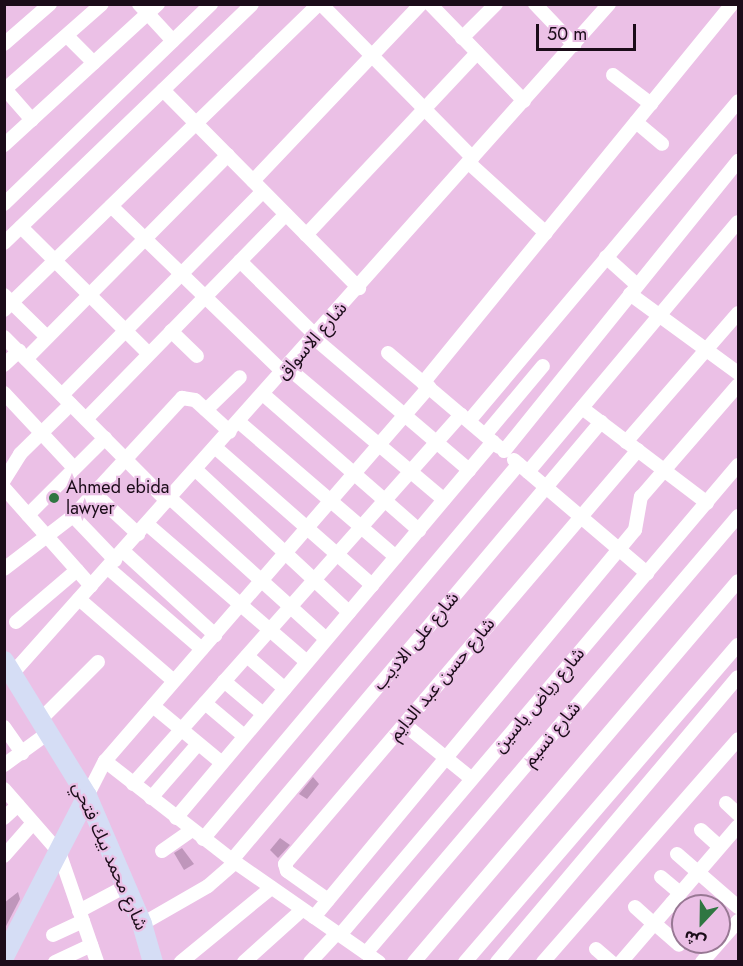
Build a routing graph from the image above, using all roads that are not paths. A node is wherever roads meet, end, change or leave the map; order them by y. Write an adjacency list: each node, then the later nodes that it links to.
1 (50, 4): 16 (street)
2 (102, 4): 13 (street)
3 (211, 4): 15 (street)
4 (252, 4): 23 (street)
5 (320, 4): 19 (street); 30 (street)
6 (421, 4): 19 (street)
7 (496, 4): 14 (street)
8 (535, 4): 17 (street)
9 (609, 4): 17 (street, شارع الاسواق)
10 (732, 4): 26 (street)
11 (430, 5): 14 (street)
12 (148, 8): 15 (street); 20 (street)
13 (67, 36): 20 (street); 22 (street)
14 (462, 38): 18 (street)
15 (173, 41): 38 (street)
16 (4, 44)
17 (574, 45): 25 (street, شارع الاسواق)
18 (477, 53): 25 (street); 27 (street)
19 (372, 56): 27 (street); 36 (street)
20 (94, 63): 28 (street)
21 (613, 75): 26 (street)
22 (5, 90): 28 (street)
23 (164, 90): 30 (street); 42 (street)
24 (738, 100): 47 (street)
25 (524, 101): 34 (street, شارع الاسواق)
26 (651, 104): 29 (street)
27 (425, 109): 34 (street); 44 (street)
28 (32, 120): 32 (street)
29 (636, 122): 31 (street); 43 (street)
30 (197, 124): 33 (street); 39 (street)
31 (662, 144)
32 (4, 146)
33 (228, 155): 36 (street); 45 (street)
34 (471, 160): 43 (street); 51 (street, شارع الاسواق)
35 (738, 161): 52 (street)
36 (253, 181): 37 (street)
37 (263, 191): 40 (street); 50 (street)
38 (4, 204)
39 (111, 206): 45 (street); 48 (street)
40 (286, 214): 44 (street); 49 (street)
41 (738, 222): 57 (street)
42 (21, 228): 46 (street); 48 (street)
43 (546, 233): 73 (street)
44 (306, 235): 51 (street)
45 (145, 239): 50 (street); 53 (street)
46 (4, 243)
47 (606, 257): 52 (street); 81 (street)
48 (55, 261): 53 (street); 55 (street)
49 (240, 261): 54 (street); 61 (street)
50 (181, 274): 54 (street); 58 (street)
51 (359, 288): 61 (street, شارع الاسواق)
52 (634, 290): 57 (street); 88 (street)
53 (89, 295): 58 (street); 62 (street)
54 (205, 297): 59 (street); 70 (street)
55 (7, 302): 62 (street)
56 (738, 313): 63 (street, شارع حسن عبد الدايم)
57 (659, 316): 63 (street); 78 (street)
58 (125, 330): 65 (street); 77 (street)
59 (171, 331): 65 (street); 67 (street)
60 (4, 337): 66 (street)
61 (315, 337): 70 (street, شارع الاسواق); 80 (street)
62 (47, 338): 66 (street)
63 (706, 350): 71 (street); 90 (street, شارع حسن عبد الدايم)
64 (388, 353): 73 (street)
65 (149, 354): 82 (street)
66 (22, 355): 68 (street); 77 (street)
67 (197, 356)
68 (4, 365)
69 (543, 366): 88 (street)
70 (286, 371): 76 (street, شارع الاسواق); 89 (street)
71 (738, 373)
72 (240, 377): 79 (street)
73 (426, 385): 80 (street); 81 (street)
74 (738, 386): 99 (street)
75 (4, 393): 85 (street)
76 (264, 395): 84 (street, شارع الاسواق); 101 (street)
77 (67, 399): 82 (street); 85 (street)
78 (582, 408): 83 (street); 96 (street)
79 (206, 410): 84 (street); 93 (street)
80 (405, 415): 87 (street); 89 (street)
81 (465, 418): 87 (street); 88 (street)
82 (86, 419): 86 (street)
83 (601, 422): 90 (street); 103 (street, شارع على الاديب)
84 (235, 427): 91 (street, شارع الاسواق); 109 (street)
85 (42, 433): 92 (street); 95 (street)
86 (105, 438): 93 (street); 95 (street)
87 (437, 442): 98 (street); 100 (street)
88 (494, 443): 96 (street); 98 (street)
89 (379, 445): 100 (street); 101 (street)
90 (632, 446): 99 (street); 114 (street, شارع حسن عبد الدايم)
91 (216, 448): 97 (street, شارع الاسواق); 116 (street)
92 (9, 457): 102 (street)
93 (124, 458): 105 (street); 106 (street)
94 (738, 465): 110 (street, شارع رياض ياسين)
95 (74, 468): 111 (street)
96 (524, 468): 103 (street); 180 (street)
97 (196, 470): 106 (street, شارع الاسواق); 121 (street)
98 (469, 470): 108 (street)
99 (664, 471): 110 (street); 120 (street)
100 (410, 472): 107 (street); 108 (street)
101 (354, 473): 107 (street); 109 (street)
102 (4, 480)
103 (546, 487): 114 (street); 186 (street, شارع على الاديب)
104 (4, 488): 111 (street)
105 (94, 494): 112 (street); 117 (street)
106 (169, 500): 117 (street, شارع الاسواق); 129 (street)
107 (385, 500): 115 (street); 118 (street)
108 (444, 500): 118 (street)
109 (331, 501): 115 (street); 116 (street)
110 (707, 503): 127 (street, شارع رياض ياسين)
111 (28, 514): 119 (street)
112 (73, 516): 119 (street); 124 (street)
113 (738, 516): 209 (street, شارع نسيم)
114 (581, 517): 120 (street); 154 (street, شارع حسن عبد الدايم)
115 (361, 527): 122 (street); 123 (street)
116 (307, 528): 121 (street); 122 (street)
117 (142, 529): 124 (street, شارع الاسواق); 134 (street)
118 (419, 530): 123 (street)
119 (49, 538): 125 (street); 126 (street)
120 (620, 549): 127 (street); 162 (street)
121 (285, 553): 128 (street); 129 (street)
122 (337, 554): 128 (street); 131 (street)
123 (396, 557): 131 (street)
124 (115, 559): 132 (street, شارع الاسواق); 139 (street); 142 (street)
125 (4, 569)
126 (77, 570): 132 (street); 137 (street)
127 (647, 573): 166 (street, شارع رياض ياسين)
128 (314, 580): 135 (street); 136 (street)
129 (261, 581): 134 (street); 135 (street)
130 (738, 581): 216 (street)
131 (372, 585): 136 (street)
132 (92, 586): 133 (street, شارع الاسواق)
133 (80, 599): 146 (street, شارع الاسواق); 148 (street)
134 (241, 605): 138 (street); 139 (street)
135 (290, 607): 138 (street); 140 (street)
136 (349, 612): 140 (street)
137 (16, 622)
138 (270, 630): 143 (street); 145 (street)
139 (215, 635): 142 (street)
140 (326, 639): 145 (street)
141 (738, 645): 217 (street)
142 (202, 649): 148 (street)
143 (247, 656): 149 (street); 150 (street)
144 (98, 662): 156 (street)
145 (308, 662): 150 (street)
146 (8, 668): 156 (street, شارع محمد بيك فتحي)
147 (738, 677): 218 (street)
148 (174, 681): 152 (street)
149 (224, 681): 151 (street); 153 (street)
150 (285, 689): 153 (street)
151 (205, 703): 157 (street); 158 (street)
152 (153, 706): 157 (street); 163 (street)
153 (263, 714): 158 (street)
154 (404, 724): 162 (street); 190 (street, شارع حسن عبد الدايم)
155 (4, 727): 161 (street)
156 (44, 727): 161 (street); 169 (street, شارع محمد بيك فتحي)
157 (181, 729): 160 (street); 167 (street)
158 (244, 736): 164 (street)
159 (738, 739): 219 (street)
160 (198, 744): 164 (street); 170 (street)
161 (22, 753): 165 (street)
162 (446, 758): 166 (street); 194 (street)
163 (105, 762): 167 (street); 169 (street)
164 (222, 763): 175 (street)
165 (4, 765)
166 (472, 780): 203 (street, شارع رياض ياسين)
167 (133, 784): 170 (street)
168 (4, 789): 172 (street)
169 (87, 796): 183 (street); 189 (street, شارع محمد بيك فتحي)
170 (151, 798): 175 (street)
171 (726, 803): 173 (street)
172 (18, 805): 174 (street); 176 (street)
173 (738, 814)
174 (4, 818)
175 (176, 818): 178 (street)
176 (33, 823): 183 (street); 185 (street)
177 (738, 826): 181 (street)
178 (192, 830): 180 (street); 182 (street)
179 (701, 830): 181 (street)
180 (203, 839): 186 (street)
181 (720, 847): 187 (street)
182 (162, 851)
183 (58, 852): 199 (street); 208 (street)
184 (677, 854): 187 (street)
185 (4, 856)
186 (234, 861): 191 (street); 202 (street, شارع على الاديب)
187 (698, 873): 193 (street); 196 (street)
188 (661, 877): 192 (street)
189 (126, 886): 199 (street); 202 (street, شارع محمد بيك فتحي)
190 (309, 886): 194 (street, شارع حسن عبد الدايم); 198 (street)
191 (271, 888): 198 (street); 213 (street)
192 (673, 894)
193 (680, 894)
194 (328, 900): 198 (street)
195 (671, 904): 201 (street)
196 (738, 907)
197 (635, 908): 201 (street)
198 (303, 910): 203 (street); 214 (street)
199 (81, 916): 204 (street); 206 (street)
200 (738, 921): 222 (street)
201 (654, 923): 205 (street); 221 (street)
202 (142, 924): 212 (street, شارع محمد بيك فتحي)
203 (339, 934): 209 (street); 215 (street, شارع رياض ياسين)
204 (53, 935)
205 (671, 938)
206 (91, 945): 210 (street); 211 (street)
207 (596, 949): 220 (street)
208 (7, 955)
209 (373, 959)
210 (56, 962)
211 (97, 962)
212 (153, 962)
213 (181, 962)
214 (244, 962)
215 (310, 962)
216 (414, 962)
217 (465, 962)
218 (497, 962)
219 (543, 962)
220 (610, 962)
221 (621, 962)
222 (702, 962)

